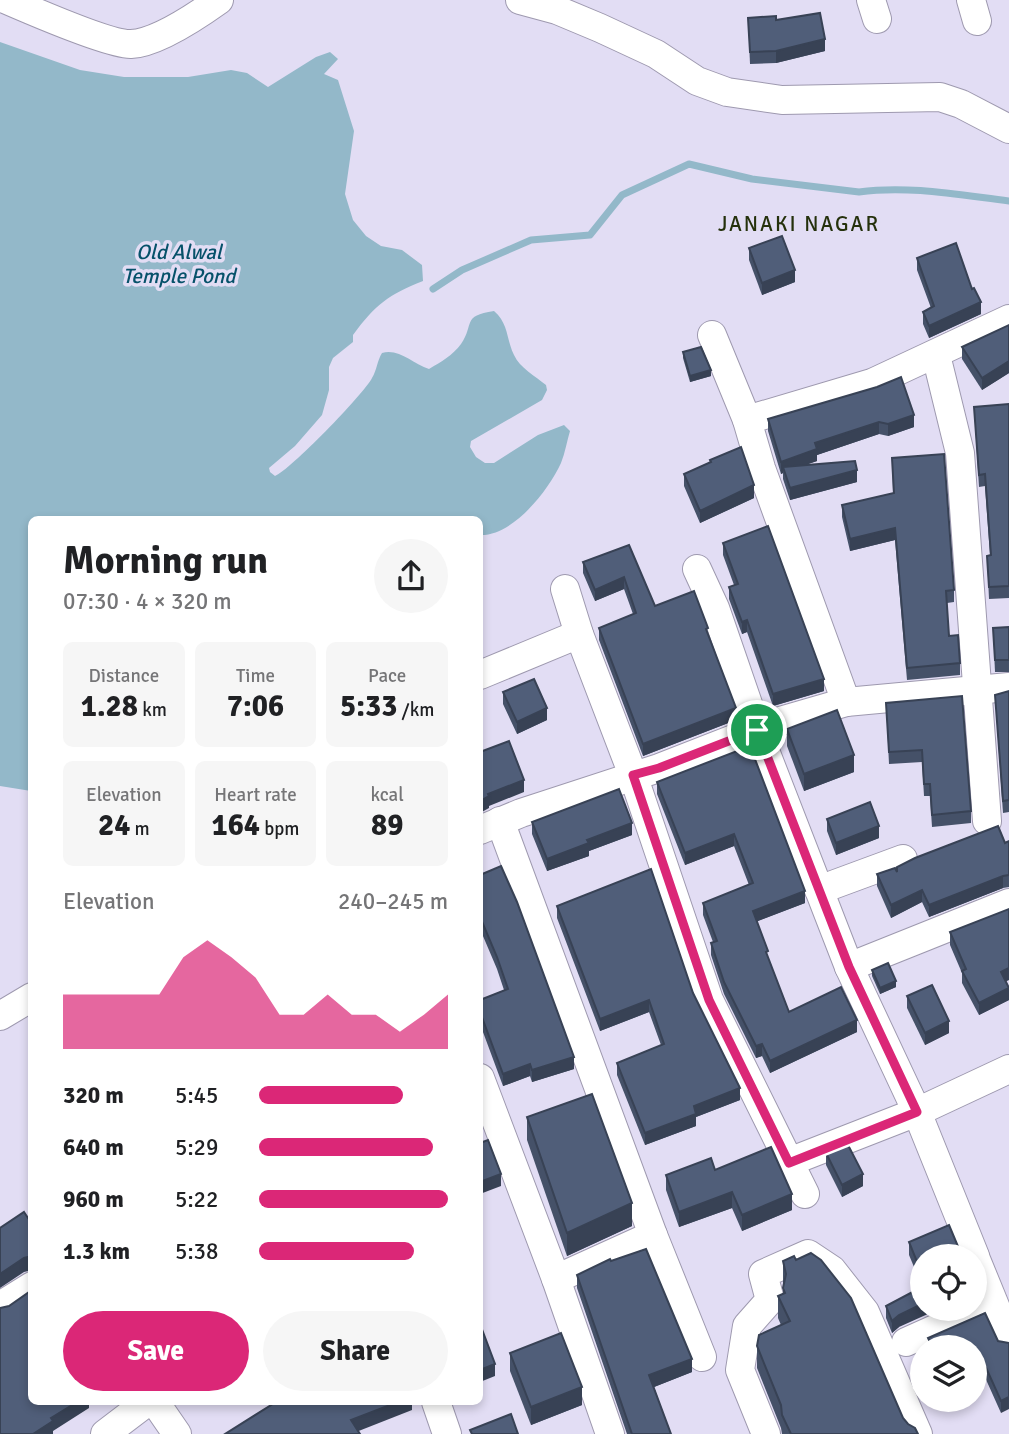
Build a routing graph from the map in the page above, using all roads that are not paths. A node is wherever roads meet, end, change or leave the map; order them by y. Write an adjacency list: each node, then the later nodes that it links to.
1 (7, 0): 2 (street)
2 (219, 0)
3 (520, 0): 4 (street)
4 (1009, 129)
5 (1009, 319): 7 (street)
6 (712, 335): 8 (street)
7 (936, 355): 8 (street); 14 (street)
8 (747, 420): 15 (street)
9 (697, 569): 16 (street)
10 (565, 589): 11 (street)
11 (579, 634): 12 (street); 17 (street)
12 (483, 674)
13 (1009, 687): 14 (street)
14 (977, 690): 15 (street); 18 (street)
15 (846, 702): 16 (street)
16 (757, 730): 17 (street); 21 (street)
17 (633, 775): 19 (street); 29 (street)
18 (987, 821)
19 (490, 826): 31 (street)
20 (904, 859): 21 (street)
21 (819, 890): 23 (street)
22 (1009, 903): 23 (street)
23 (849, 967): 28 (street)
24 (28, 999): 25 (street)
25 (0, 1016)
26 (1009, 1069): 28 (street)
27 (483, 1086): 33 (street)
28 (917, 1112): 29 (street); 32 (street)
29 (789, 1163): 30 (street)
30 (805, 1194)
31 (653, 1235): 33 (street); 40 (street)
32 (970, 1244)
33 (556, 1279): 47 (street)
34 (28, 1288): 37 (street)
35 (987, 1288): 36 (street)
36 (993, 1303): 38 (street); 39 (street)
37 (0, 1306)
38 (1009, 1340)
39 (906, 1342)
40 (702, 1357)
41 (143, 1405): 44 (street)
42 (157, 1405): 45 (street)
43 (437, 1405): 46 (street)
44 (105, 1434)
45 (177, 1434)
46 (447, 1434)
47 (610, 1434)
48 (766, 1434): 49 (street)
49 (918, 1434)

